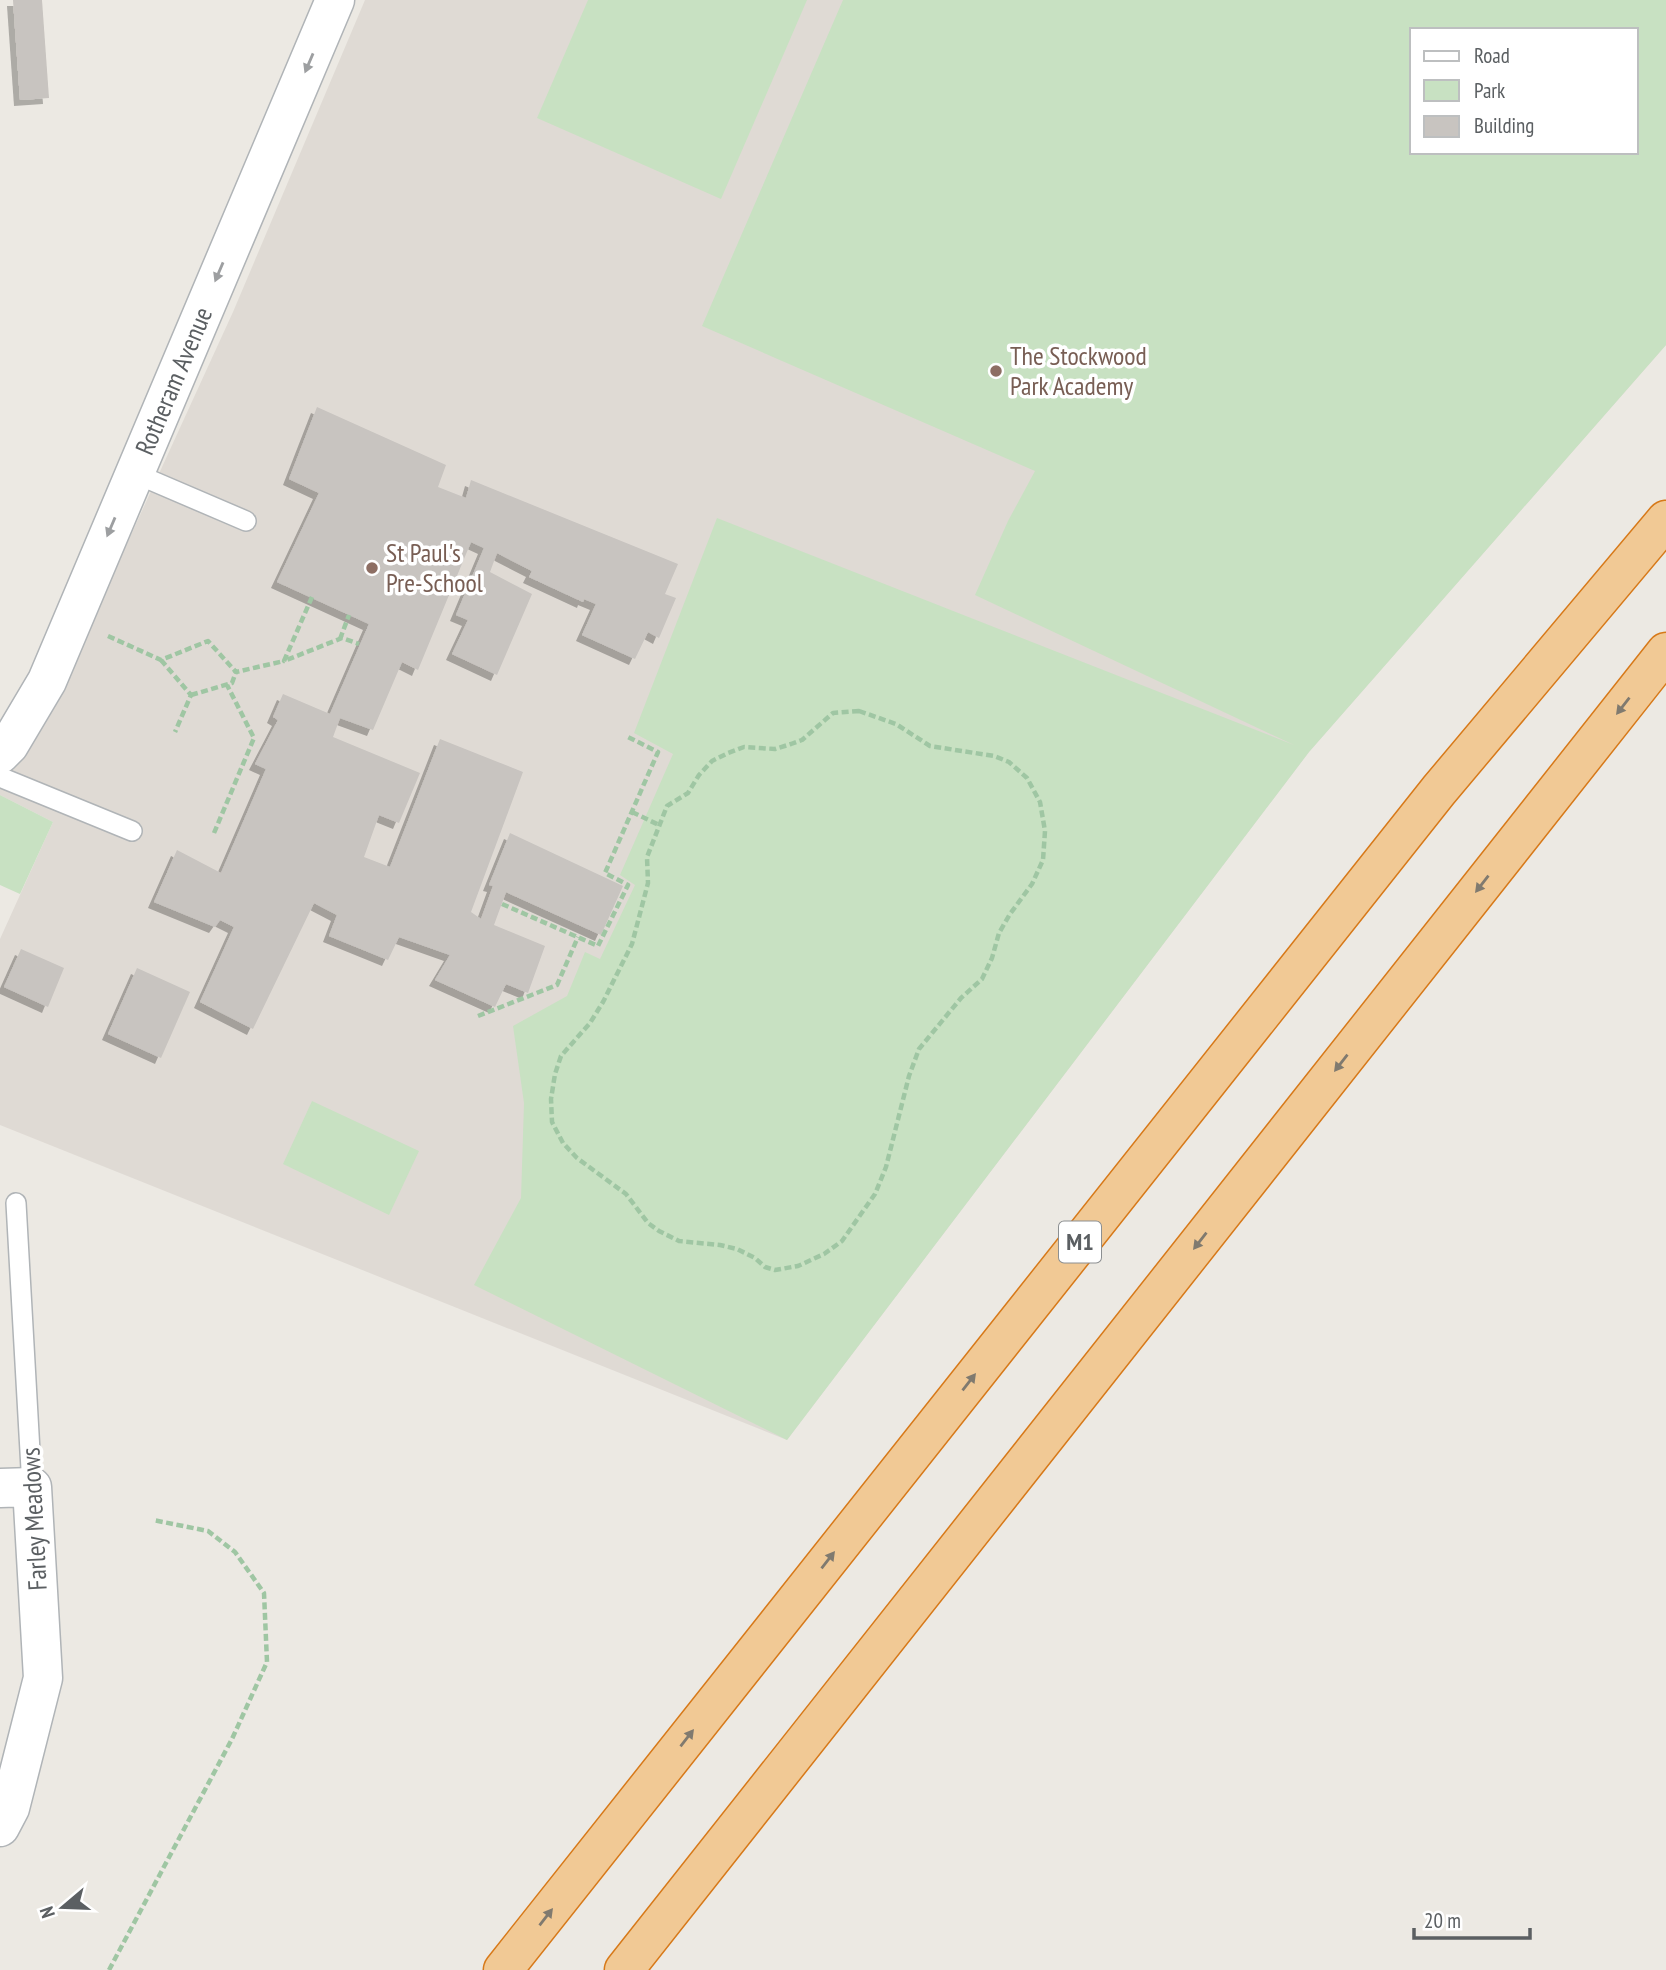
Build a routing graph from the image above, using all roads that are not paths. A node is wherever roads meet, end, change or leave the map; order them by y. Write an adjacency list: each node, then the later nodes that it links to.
1 (335, 0): 2 (street, Rotheram Avenue, one-way to 2)
2 (134, 472): 4 (lane); 6 (street, Rotheram Avenue, one-way to 6)
3 (1666, 520): 12 (highway, M1, one-way to 3)
4 (246, 521)
5 (1666, 652): 13 (highway, one-way to 13)
6 (0, 754)
7 (0, 777): 8 (lane)
8 (132, 831)
9 (16, 1203): 10 (lane, Farley Meadows)
10 (16, 1488): 11 (street, Farley Meadows)
11 (0, 1827)
12 (503, 1970)
13 (624, 1970)

